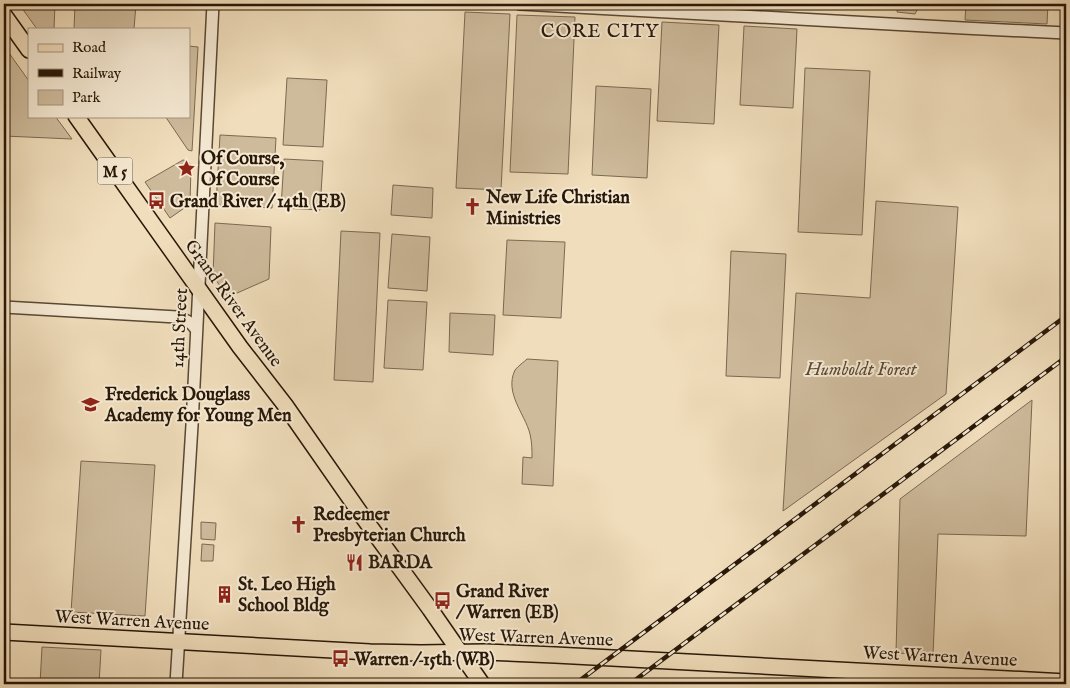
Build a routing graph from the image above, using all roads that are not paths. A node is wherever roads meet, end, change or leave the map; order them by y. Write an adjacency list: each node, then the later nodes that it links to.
1 (213, 4): 7 (street, 14th Street)
2 (520, 4): 4 (street)
3 (4, 15): 5 (main road)
4 (1066, 33)
5 (28, 49)
6 (77, 118): 7 (main road, Grand River Avenue / M 5)
7 (198, 288): 9 (street, 14th Street); 12 (main road, Grand River Avenue / M 5)
8 (4, 307): 9 (street)
9 (196, 329): 11 (street, 14th Street)
10 (4, 632): 11 (main road, West Warren Avenue)
11 (178, 641): 12 (main road, West Warren Avenue); 14 (street, 14th Street)
12 (459, 652): 13 (main road, West Warren Avenue); 15 (main road, Grand River Avenue / M 5)
13 (1066, 682)
14 (176, 684)
15 (482, 684)

